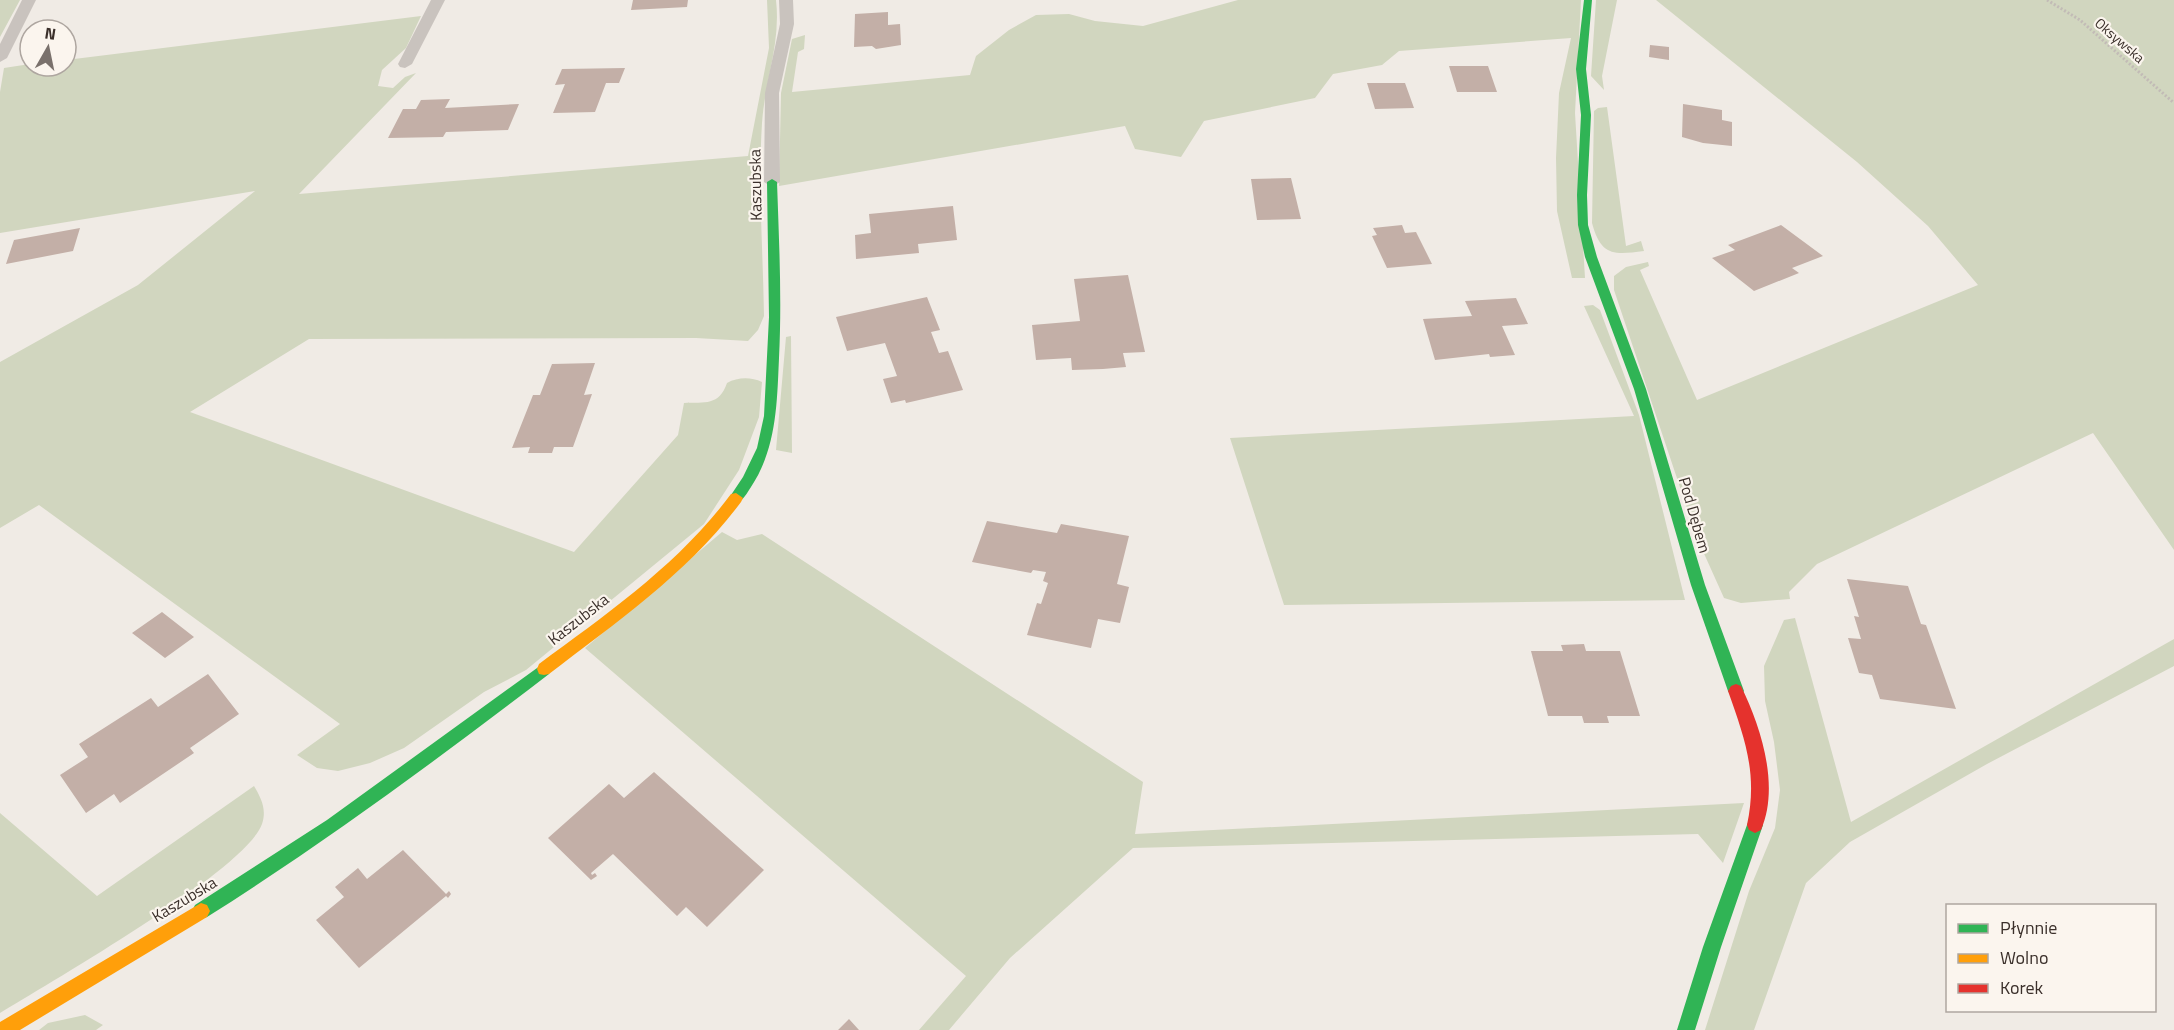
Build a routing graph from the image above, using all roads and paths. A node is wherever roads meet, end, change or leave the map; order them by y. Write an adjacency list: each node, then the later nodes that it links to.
1 (29, 0): 6 (lane)
2 (438, 0): 7 (lane)
3 (786, 0): 9 (lane, Kaszubska)
4 (1588, 0): 11 (street, Pod Dębem)
5 (2047, 0): 8 (path, Oksywska)
6 (0, 58)
7 (405, 64)
8 (2174, 103)
9 (772, 183): 10 (street, Kaszubska)
10 (3, 1030)
11 (1686, 1030)

